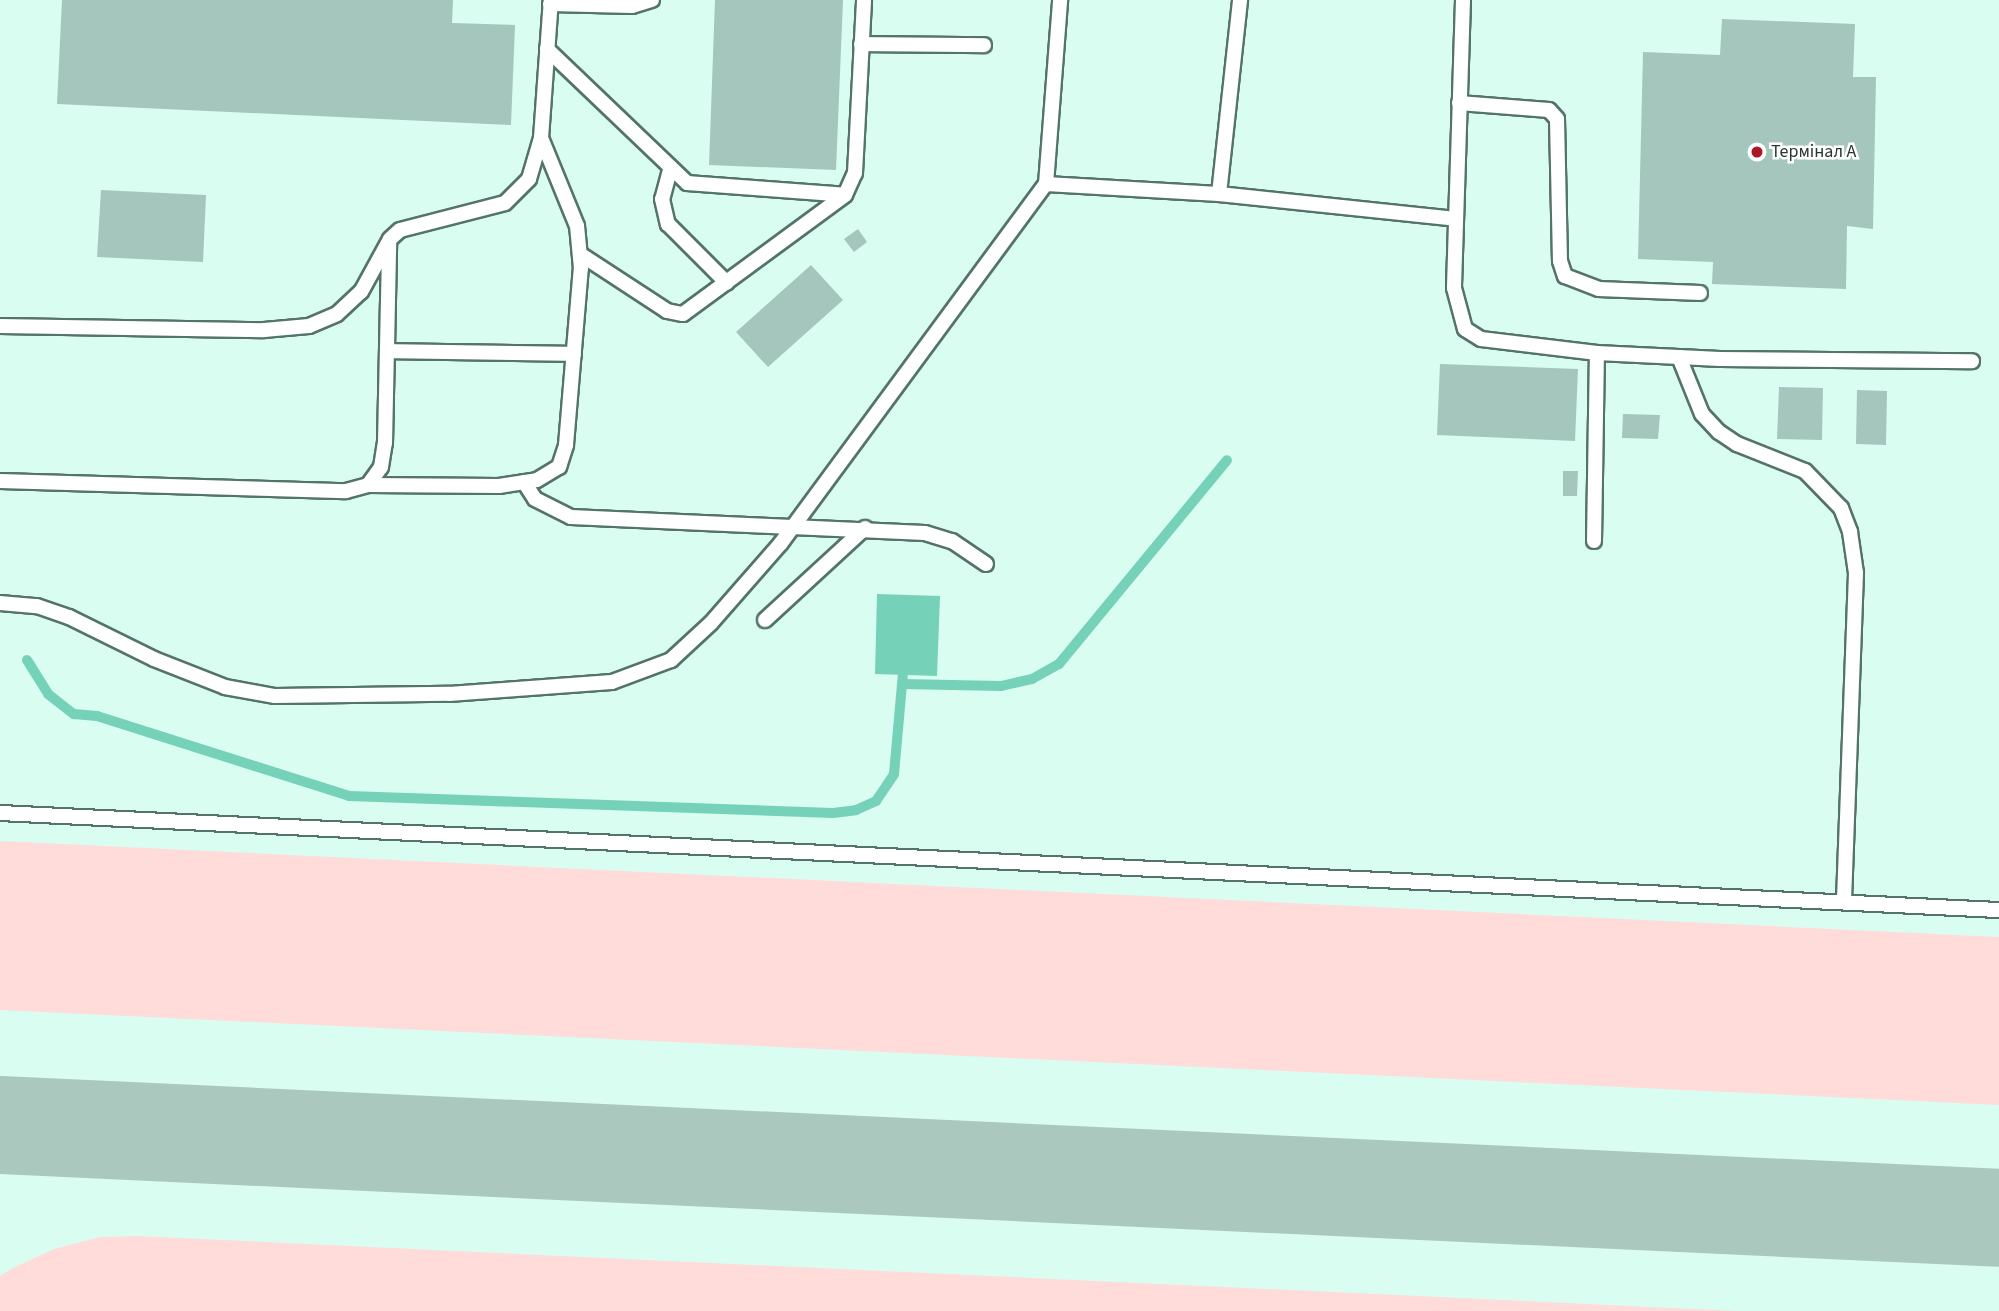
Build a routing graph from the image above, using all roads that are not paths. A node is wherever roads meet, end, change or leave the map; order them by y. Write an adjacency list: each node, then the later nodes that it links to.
1 (652, 0): 6 (lane)
2 (864, 0): 7 (lane)
3 (1060, 0): 13 (lane)
4 (1241, 0): 14 (lane)
5 (1463, 0): 10 (lane)
6 (550, 2): 9 (lane)
7 (861, 44): 8 (lane); 15 (lane)
8 (984, 45)
9 (547, 49): 11 (lane); 12 (lane)
10 (1459, 103): 16 (lane); 20 (lane)
11 (541, 138): 17 (lane); 18 (lane)
12 (670, 170): 15 (lane); 19 (lane)
13 (1046, 184): 14 (lane); 30 (lane)
14 (1219, 194): 16 (lane)
15 (845, 195): 19 (lane)
16 (1456, 219): 23 (lane)
17 (390, 239): 21 (lane); 22 (lane)
18 (580, 254): 19 (lane); 24 (lane)
19 (727, 283)
20 (1700, 293)
21 (0, 326)
22 (387, 351): 24 (lane); 29 (lane)
23 (1597, 353): 25 (lane); 32 (lane)
24 (574, 354): 28 (lane)
25 (1679, 357): 26 (lane); 37 (lane)
26 (1972, 361)
27 (0, 481): 29 (lane)
28 (524, 482): 29 (lane); 30 (lane)
29 (368, 485)
30 (792, 528): 31 (lane); 34 (lane)
31 (865, 528): 33 (lane); 35 (lane)
32 (1594, 541)
33 (986, 564)
34 (0, 603)
35 (765, 620)
36 (0, 813): 37 (lane)
37 (1844, 902): 38 (lane)
38 (1999, 910)

